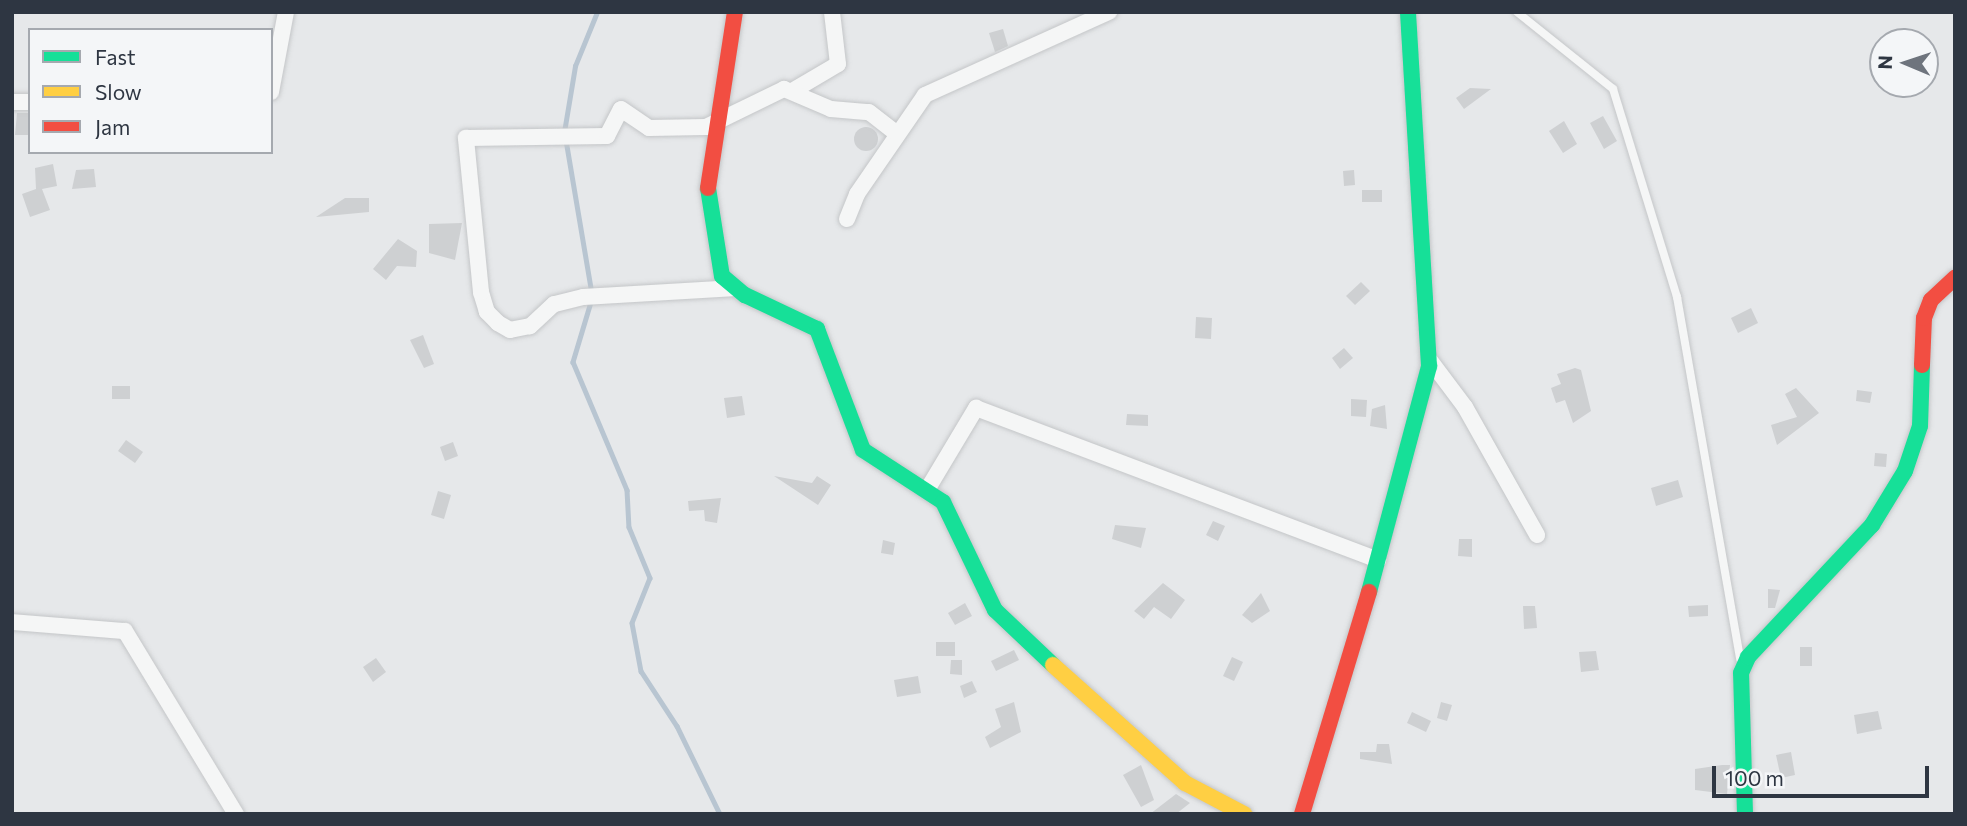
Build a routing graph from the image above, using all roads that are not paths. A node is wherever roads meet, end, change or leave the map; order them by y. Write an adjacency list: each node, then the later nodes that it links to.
1 (286, 12): 7 (street)
2 (734, 12): 9 (street)
3 (832, 12): 8 (street)
4 (1109, 12): 10 (street)
5 (1408, 12): 14 (street)
6 (1517, 12): 19 (lane)
7 (273, 81)
8 (794, 90): 9 (street); 10 (street)
9 (718, 123): 13 (street); 13 (street)
10 (897, 134): 11 (street)
11 (847, 219)
12 (1955, 278): 19 (street)
13 (736, 288): 15 (street)
14 (1429, 359): 16 (street); 17 (street)
15 (927, 490): 17 (street); 21 (street)
16 (1537, 535)
17 (1378, 560): 22 (street)
18 (12, 622): 20 (street)
19 (1741, 673): 23 (street)
20 (236, 814)
21 (1244, 814)
22 (1302, 814)
23 (1745, 814)

